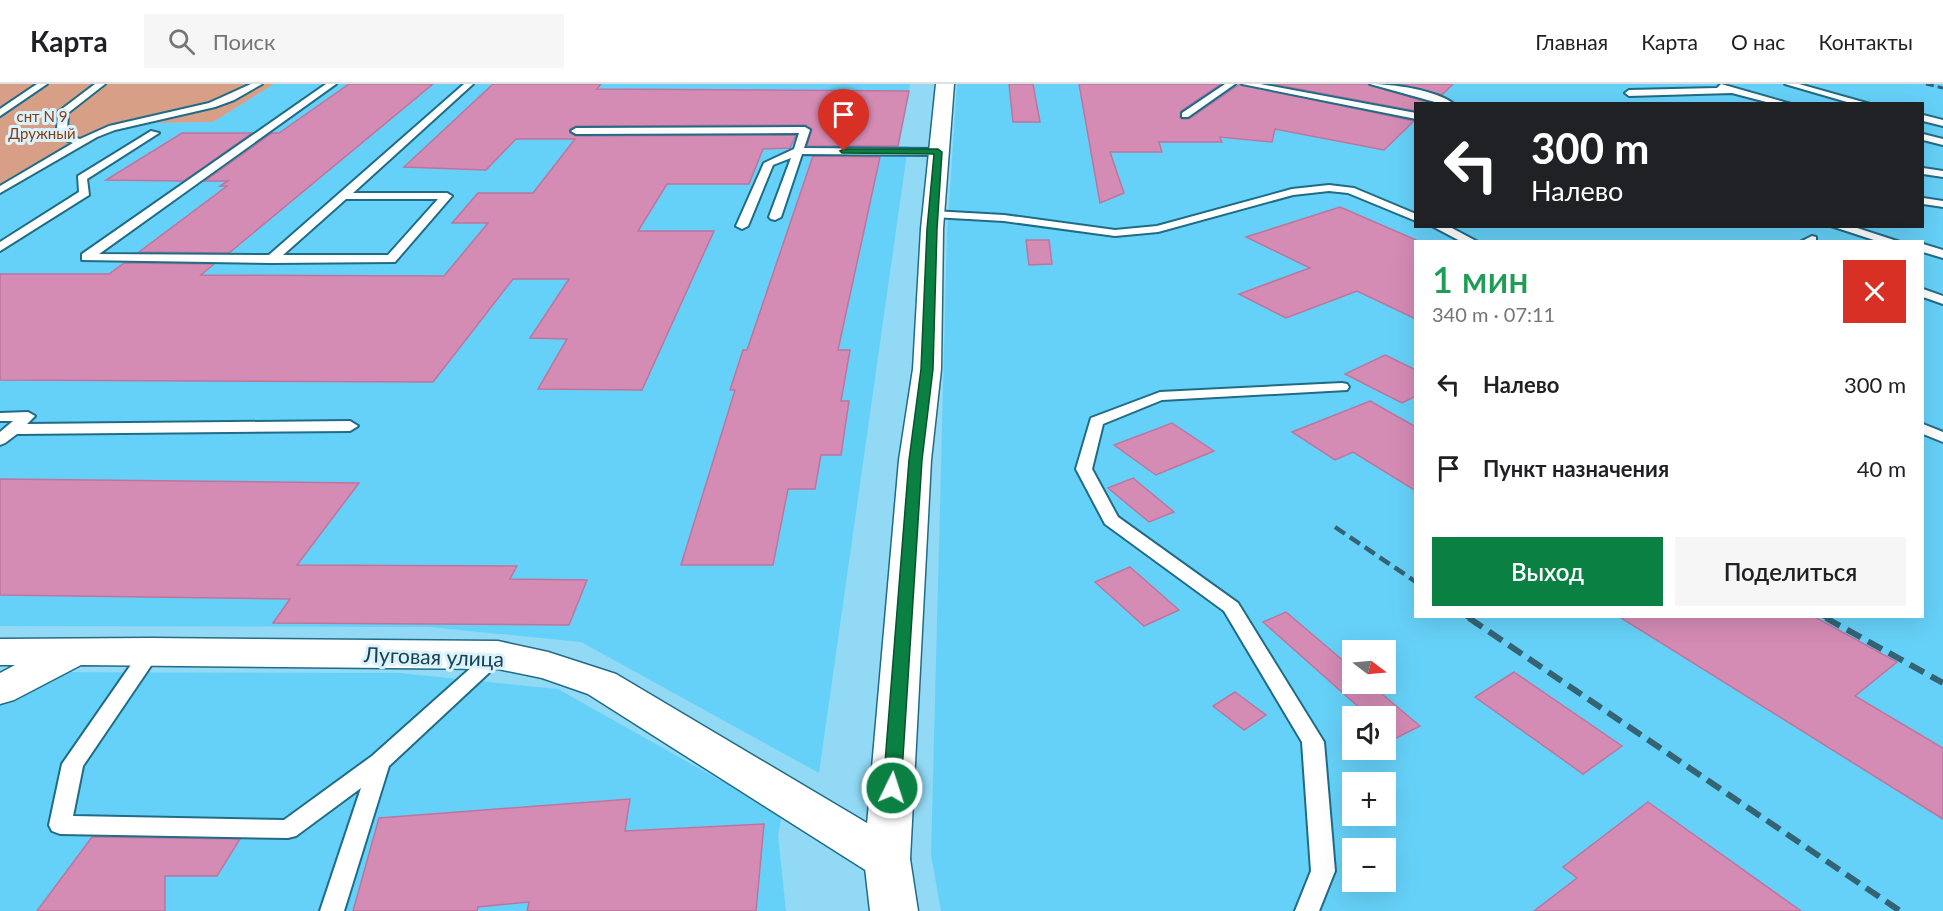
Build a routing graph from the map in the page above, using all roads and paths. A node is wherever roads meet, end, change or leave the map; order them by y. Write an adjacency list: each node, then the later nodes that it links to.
1 (43, 84): 18 (lane)
2 (101, 84): 26 (lane)
3 (258, 84): 26 (lane)
4 (332, 84): 47 (lane)
5 (469, 84): 33 (lane)
6 (945, 84): 29 (main road)
7 (1231, 84): 19 (lane)
8 (1246, 84): 20 (lane)
9 (1379, 84): 14 (lane)
10 (1710, 84): 13 (lane)
11 (1789, 84): 17 (lane)
12 (1630, 88): 13 (lane); 15 (lane)
13 (1732, 90): 16 (lane)
14 (1446, 102)
15 (1638, 102)
16 (1779, 102)
17 (1858, 102)
18 (0, 113)
19 (1185, 115)
20 (1414, 116)
21 (1924, 118): 22 (lane)
22 (1943, 123)
23 (576, 131): 28 (lane)
24 (154, 133): 44 (lane)
25 (1924, 138): 27 (lane)
26 (80, 142): 32 (lane)
27 (1940, 142)
28 (798, 151): 29 (lane); 37 (lane); 39 (lane)
29 (938, 152): 36 (main road)
30 (1924, 171): 31 (lane)
31 (1943, 174)
32 (0, 190)
33 (342, 196): 47 (lane); 47 (lane)
34 (1924, 201): 35 (lane)
35 (1943, 204)
36 (933, 214): 38 (lane); 63 (main road)
37 (775, 217)
38 (1414, 217)
39 (742, 226)
40 (1442, 228): 42 (lane)
41 (1843, 228): 43 (lane)
42 (1468, 240)
43 (1888, 240)
44 (0, 247)
45 (1924, 249): 46 (lane)
46 (1943, 254)
47 (272, 259)
48 (1924, 293): 49 (lane)
49 (1943, 300)
50 (1342, 387): 66 (lane)
51 (0, 417): 53 (lane)
52 (350, 426): 53 (lane)
53 (13, 429): 56 (lane)
54 (1924, 429): 55 (lane)
55 (1943, 437)
56 (0, 440)
57 (151, 651): 59 (main road, Луговая улица); 60 (main road, Луговая улица); 62 (lane)
58 (0, 652): 59 (main road, Луговая улица)
59 (74, 652): 61 (main road)
60 (498, 656): 62 (lane); 63 (main road, Луговая улица)
61 (0, 690)
62 (380, 762): 64 (lane)
63 (887, 859): 65 (main road)
64 (332, 911)
65 (894, 911)
66 (1307, 911)

